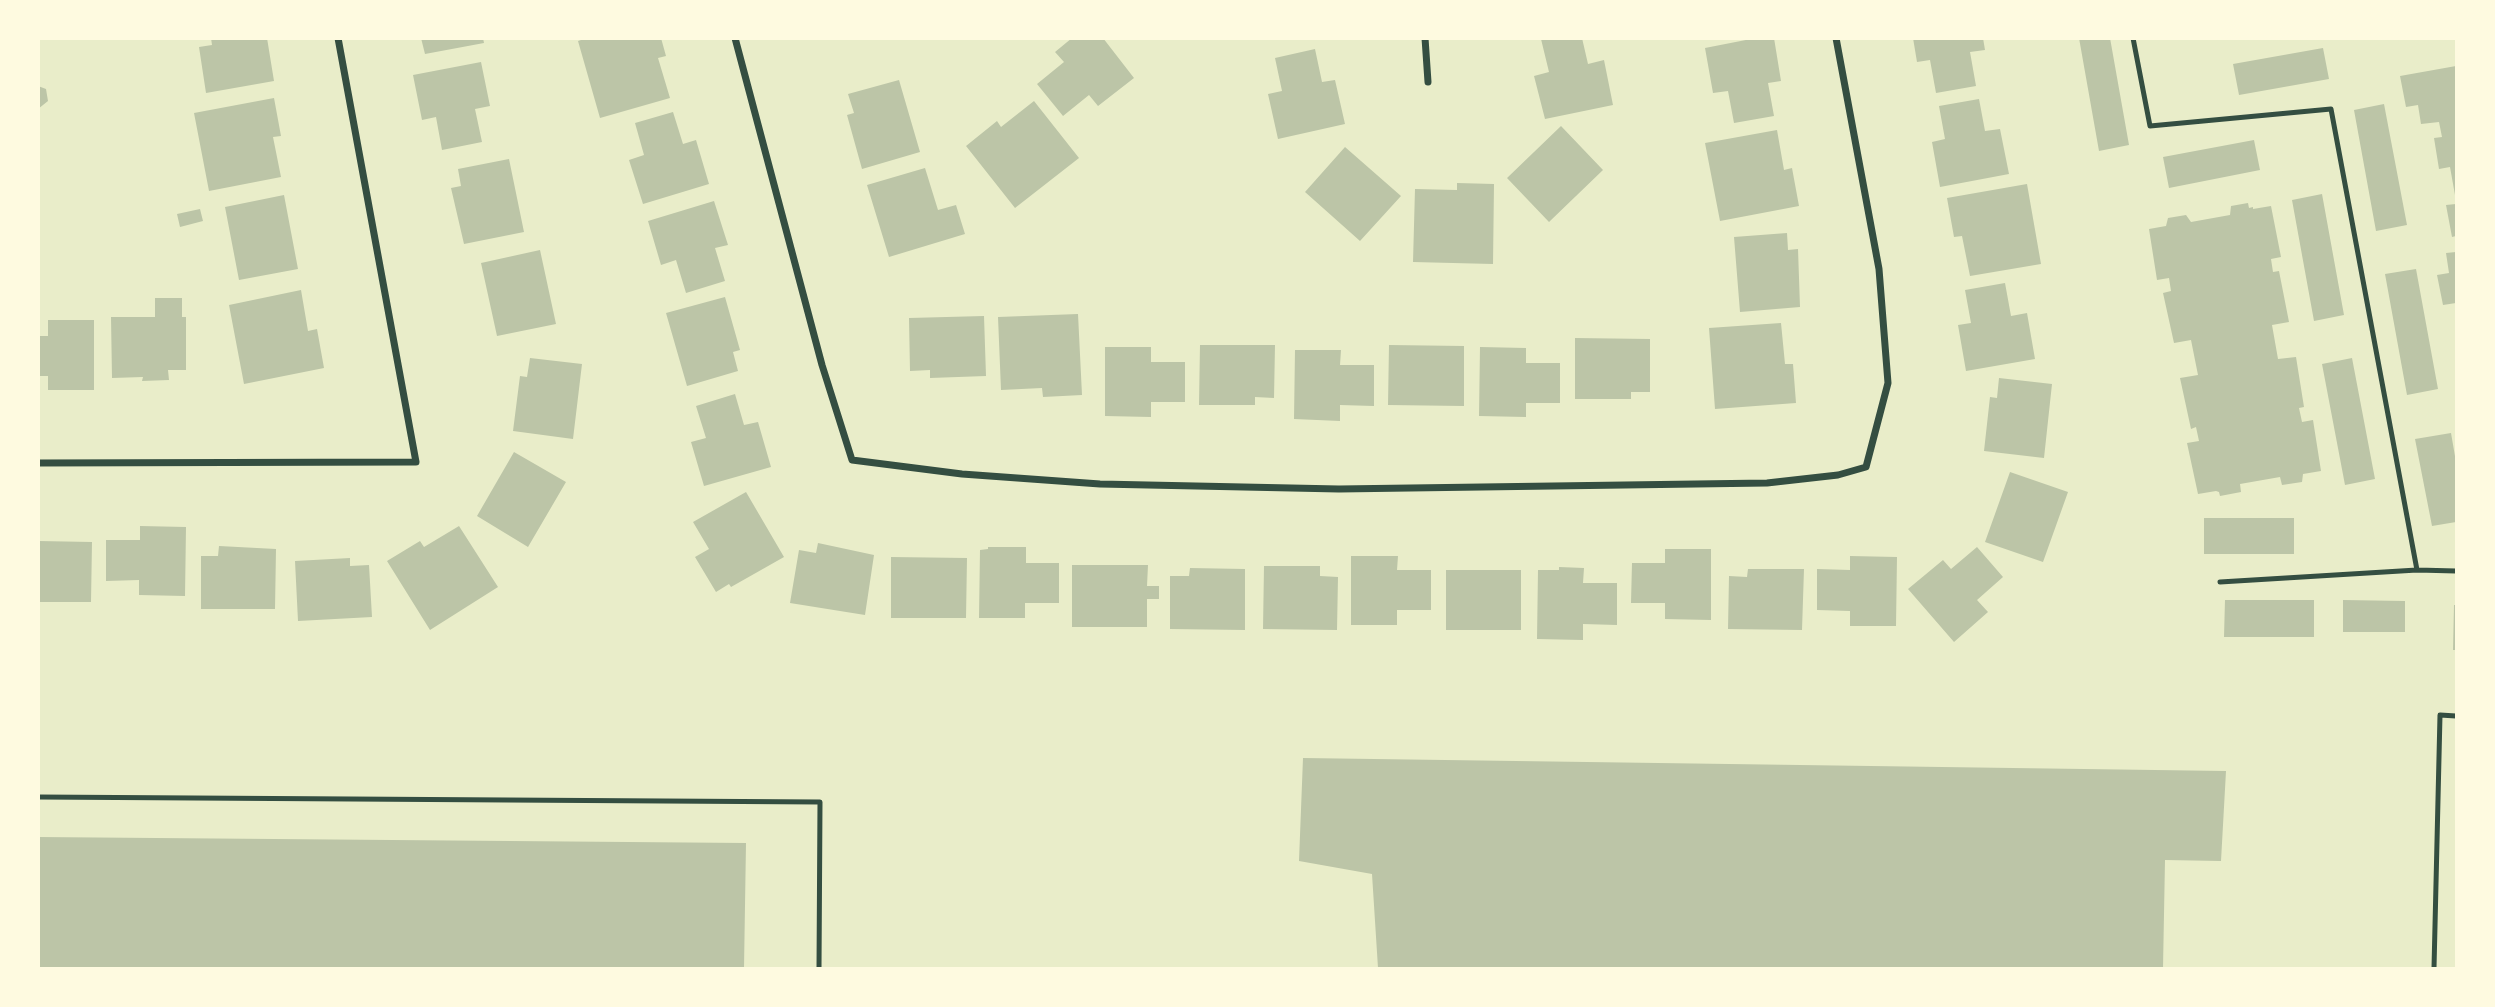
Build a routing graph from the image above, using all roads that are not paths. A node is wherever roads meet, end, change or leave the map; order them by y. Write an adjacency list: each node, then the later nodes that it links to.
1 (338, 38): 7 (street)
2 (735, 38): 4 (street)
3 (1425, 38): 6 (street)
4 (1836, 38)
5 (2133, 38): 8 (lane)
6 (1428, 82)
7 (38, 463)
8 (2417, 570): 9 (lane); 10 (lane)
9 (2456, 571)
10 (2220, 582)
11 (2456, 716): 14 (lane)
12 (38, 797): 13 (lane)
13 (819, 968)
14 (2434, 968)

